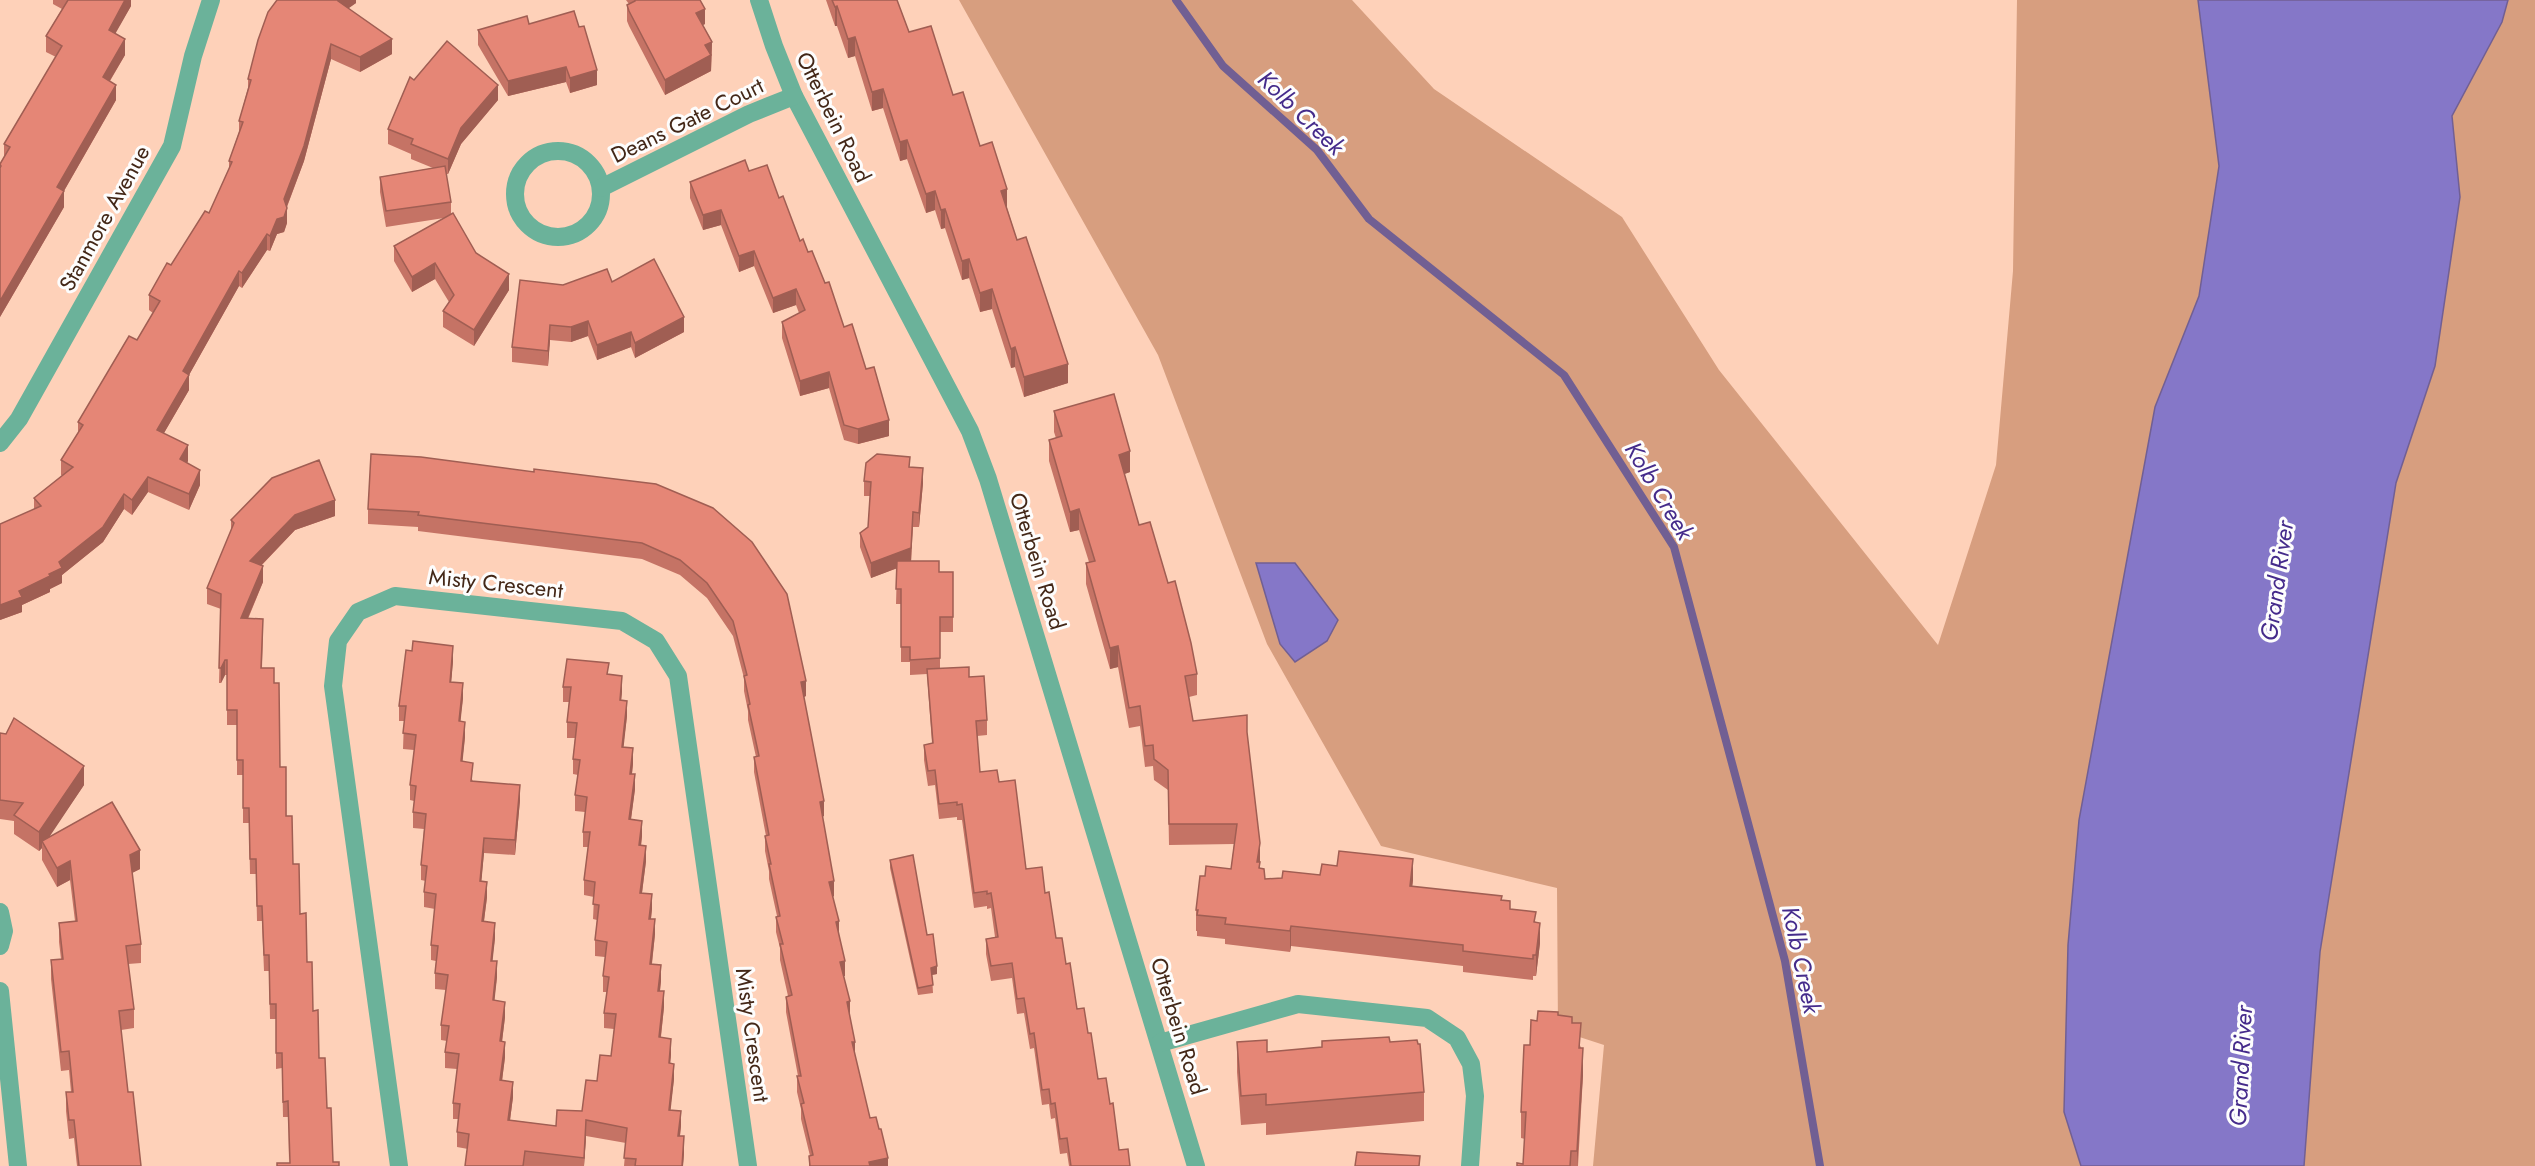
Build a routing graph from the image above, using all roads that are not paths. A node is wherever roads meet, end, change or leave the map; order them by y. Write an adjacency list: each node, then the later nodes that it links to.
1 (211, 0): 5 (street, Stanmore Avenue)
2 (759, 0): 3 (street, Otterbein Road)
3 (794, 96): 4 (street, Deans Gate Court); 9 (street, Otterbein Road)
4 (601, 188): 4 (street, Deans Gate Court)
5 (0, 442)
6 (0, 912): 7 (street)
7 (0, 946)
8 (0, 991): 10 (street)
9 (1160, 1043): 13 (street, Otterbein Road); 14 (street)
10 (18, 1166)
11 (399, 1166): 12 (street, Misty Crescent)
12 (748, 1166)
13 (1196, 1166)
14 (1470, 1166)

